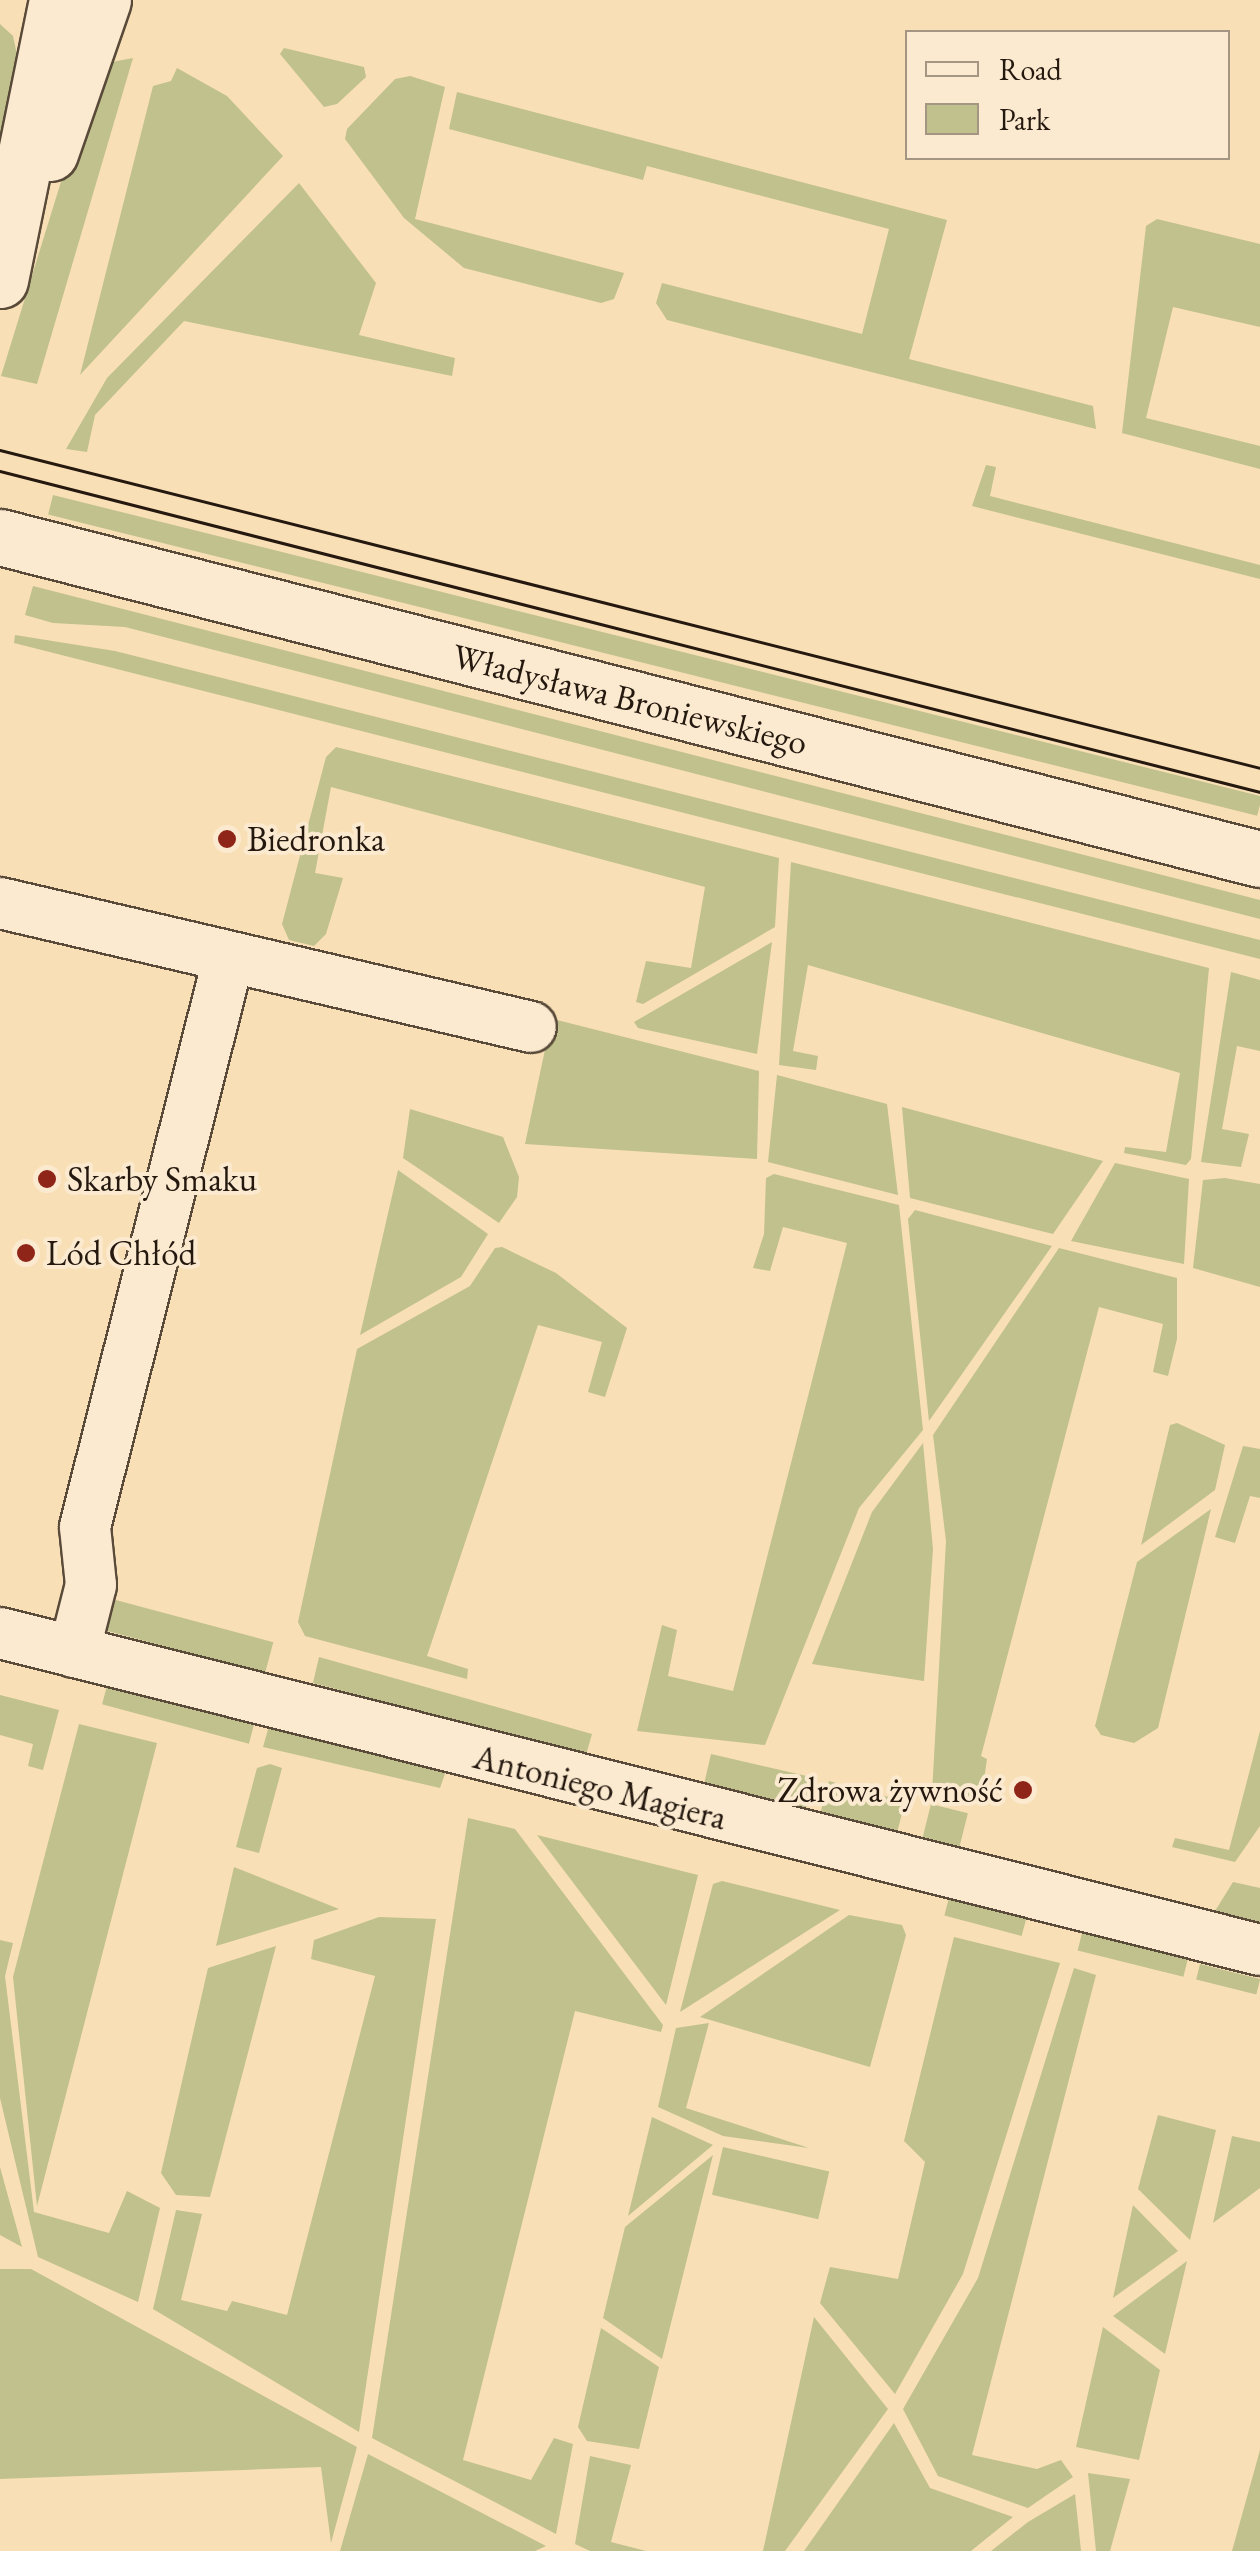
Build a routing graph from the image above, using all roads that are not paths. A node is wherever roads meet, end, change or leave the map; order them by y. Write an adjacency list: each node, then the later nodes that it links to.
1 (57, 0): 3 (main road)
2 (103, 0): 3 (main road)
3 (7, 254)
4 (0, 537): 5 (main road, Władysława Broniewskiego)
5 (1260, 859)
6 (0, 903): 7 (street)
7 (228, 960): 8 (street); 10 (street)
8 (531, 1027)
9 (0, 1633): 10 (street, Antoniego Magiera)
10 (74, 1652): 11 (street, Antoniego Magiera)
11 (1260, 1950)

